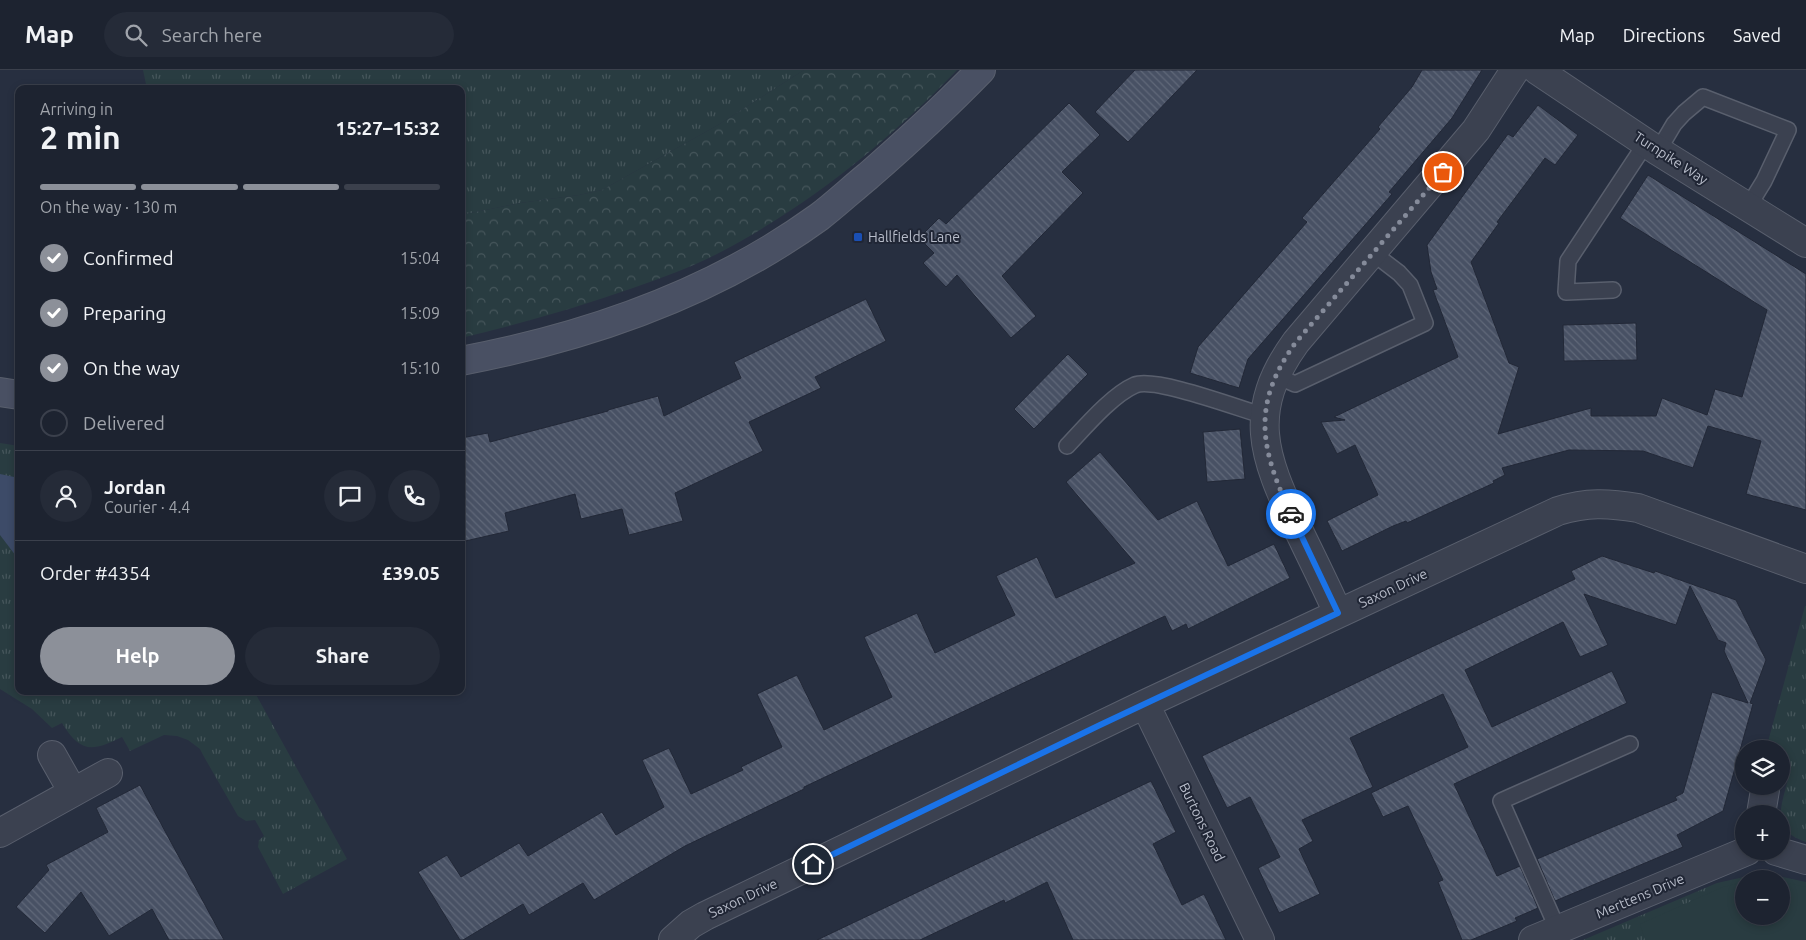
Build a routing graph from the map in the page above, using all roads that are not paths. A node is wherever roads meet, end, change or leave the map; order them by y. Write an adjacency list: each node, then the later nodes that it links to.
1 (981, 70): 9 (street)
2 (1516, 70): 7 (street)
3 (1537, 70): 4 (street, Turnpike Way)
4 (1652, 147): 5 (street, Turnpike Way); 5 (lane); 8 (lane)
5 (1748, 207): 6 (street, Turnpike Way)
6 (1806, 243)
7 (1373, 253): 10 (street); 10 (lane)
8 (1613, 290)
9 (465, 360)
10 (1276, 374): 13 (street)
11 (0, 392): 12 (street)
12 (15, 394)
13 (1265, 416): 14 (lane); 16 (street)
14 (1067, 446)
15 (1806, 569): 16 (street, Saxon Drive)
16 (1338, 613): 17 (street, Saxon Drive)
17 (1145, 704): 27 (street, Saxon Drive); 28 (street, Burtons Road)
18 (1630, 744): 26 (lane)
19 (52, 756): 21 (street)
20 (108, 773): 21 (street)
21 (73, 792): 22 (street)
22 (0, 833)
23 (1790, 855): 25 (street)
24 (1735, 856): 26 (street, Merttens Drive)
25 (1806, 860)
26 (1558, 930): 29 (street, Merttens Drive)
27 (673, 940)
28 (1260, 940)
29 (1533, 940)

